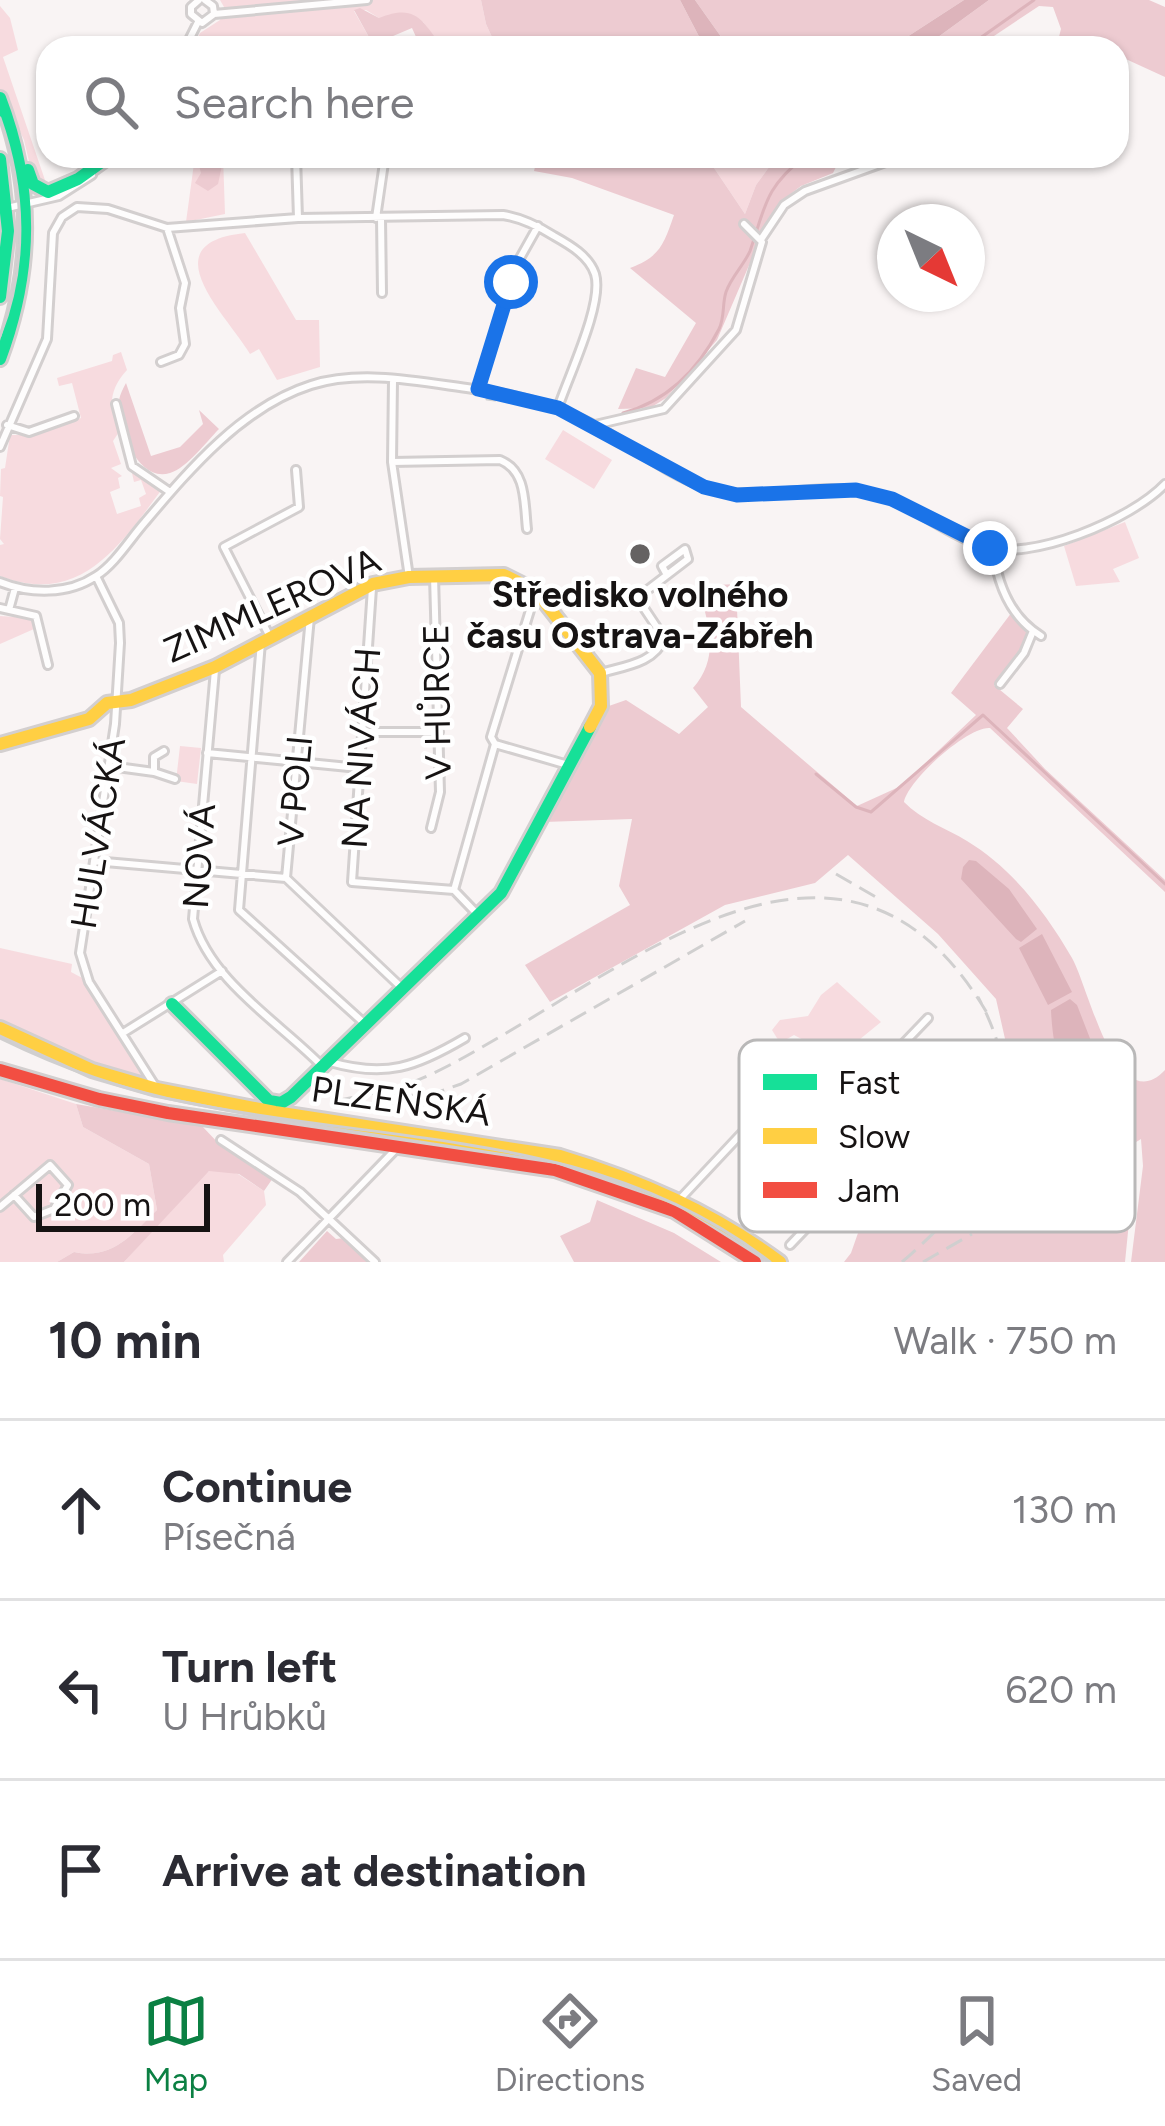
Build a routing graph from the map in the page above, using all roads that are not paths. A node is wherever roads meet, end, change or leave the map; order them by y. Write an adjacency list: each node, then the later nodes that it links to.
1 (202, 0): 3 (street); 4 (street)
2 (367, 0): 3 (street)
3 (214, 14): 4 (street)
4 (198, 22): 5 (street)
5 (191, 36)
6 (0, 98): 7 (street)
7 (16, 142): 9 (street); 14 (street)
8 (0, 159): 15 (street)
9 (93, 168)
10 (97, 168): 14 (street)
11 (296, 168): 16 (street)
12 (384, 168): 17 (street)
13 (869, 168): 21 (street)
14 (28, 205): 15 (street); 24 (street)
15 (7, 208): 23 (street)
16 (298, 218): 17 (street); 20 (street)
17 (379, 218): 19 (street); 22 (street)
18 (744, 224): 21 (street)
19 (538, 226): 27 (street); 29 (street)
20 (167, 228): 25 (street); 31 (street)
21 (758, 235): 32 (street)
22 (382, 293)
23 (0, 297)
24 (0, 358)
25 (161, 362)
26 (393, 380): 27 (street); 34 (street); 37 (street)
27 (478, 389): 29 (street)
28 (116, 404): 37 (street)
29 (558, 408): 32 (street)
30 (74, 416): 31 (street)
31 (7, 425): 33 (street)
32 (595, 425): 39 (street)
33 (0, 447)
34 (392, 462): 38 (street); 43 (street)
35 (296, 470): 52 (street)
36 (1165, 484): 39 (street)
37 (170, 492): 41 (street)
38 (527, 529)
39 (993, 548): 50 (street)
40 (688, 559): 55 (street)
41 (96, 576): 46 (street); 57 (street, HULVÁCKÁ)
42 (434, 576): 43 (street, ZIMMLEROVA); 47 (street, ZIMMLEROVA); 59 (street, V HŮRCE)
43 (410, 577): 45 (street, ZIMMLEROVA)
44 (0, 582): 46 (street)
45 (373, 584): 49 (street, ZIMMLEROVA); 58 (street, NA NIVÁCH)
46 (15, 588): 48 (street)
47 (536, 591): 55 (street); 61 (street)
48 (5, 609): 53 (street)
49 (310, 616): 52 (street, ZIMMLEROVA); 65 (street, V POLI)
50 (1033, 631): 51 (street); 56 (street)
51 (1041, 636)
52 (266, 639): 54 (street, ZIMMLEROVA); 64 (street)
53 (48, 665)
54 (215, 667): 57 (street, ZIMMLEROVA); 63 (street, NOVÁ)
55 (600, 673): 67 (street)
56 (1000, 684)
57 (115, 700): 60 (street, ZIMMLEROVA); 66 (street, HULVÁCKÁ)
58 (363, 732): 59 (street); 68 (street, NA NIVÁCH)
59 (440, 732): 71 (street, V HŮRCE)
60 (0, 744)
61 (495, 744): 67 (street); 76 (street)
62 (164, 751): 69 (street)
63 (207, 753): 64 (street); 73 (street, NOVÁ)
64 (254, 758): 65 (street); 74 (street)
65 (298, 763): 68 (street); 75 (street, V POLI)
66 (109, 766): 69 (street); 72 (street, HULVÁCKÁ)
67 (571, 766): 77 (street)
68 (359, 768): 76 (street, NA NIVÁCH)
69 (154, 772): 70 (street)
70 (175, 779)
71 (430, 828)
72 (94, 861): 73 (street); 84 (street, HULVÁCKÁ)
73 (196, 872): 74 (street); 78 (street, NOVÁ)
74 (243, 874): 75 (street); 82 (street)
75 (286, 878): 79 (street, V POLI)
76 (454, 890): 77 (street)
77 (478, 916): 79 (street)
78 (222, 971): 80 (street); 87 (street, NOVÁ)
79 (402, 988): 82 (street)
80 (172, 1004): 84 (street); 87 (street)
81 (928, 1018): 86 (street)
82 (365, 1024): 87 (street)
83 (0, 1028): 89 (street, PLZEŇSKÁ)
84 (123, 1033): 89 (street, HULVÁCKÁ)
85 (465, 1039): 87 (street)
86 (907, 1040)
87 (324, 1064)
88 (0, 1070): 92 (street, PLZEŇSKÁ)
89 (157, 1089): 94 (street, PLZEŇSKÁ)
90 (739, 1136): 94 (street)
91 (221, 1140): 96 (street)
92 (400, 1148): 96 (street); 103 (street, PLZEŇSKÁ)
93 (14, 1195): 93 (street); 95 (street)
94 (681, 1198): 97 (street, PLZEŇSKÁ)
95 (0, 1207)
96 (330, 1216): 101 (street); 102 (street)
97 (739, 1231)
98 (740, 1232): 104 (street, PLZEŇSKÁ)
99 (802, 1232): 100 (street)
100 (790, 1245)
101 (286, 1262)
102 (375, 1262)
103 (755, 1262)
104 (780, 1262)

